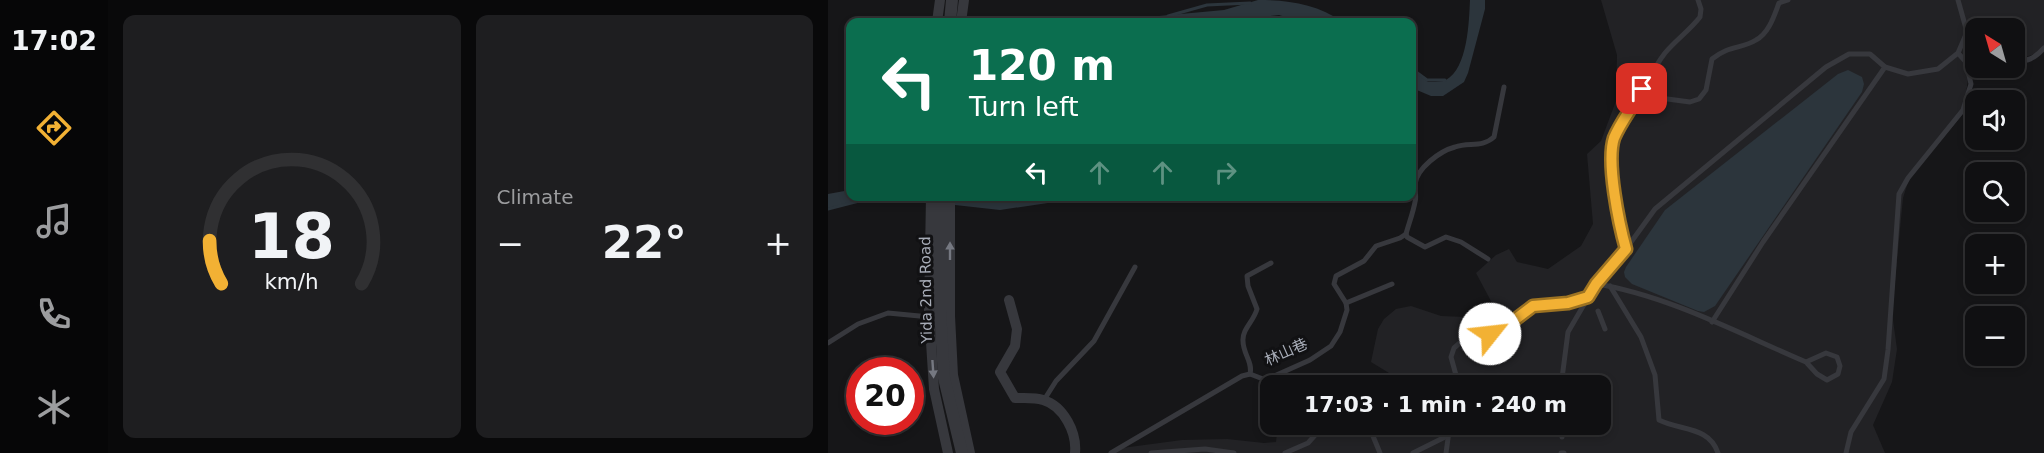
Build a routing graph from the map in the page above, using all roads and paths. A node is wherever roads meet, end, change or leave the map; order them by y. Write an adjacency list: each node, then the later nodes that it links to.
1 (940, 0): 7 (street)
2 (952, 0): 8 (street)
3 (964, 0): 9 (street)
4 (1698, 0): 17 (lane)
5 (1788, 0): 17 (lane)
6 (1958, 0): 11 (lane)
7 (938, 18)
8 (950, 18)
9 (962, 18)
10 (2044, 48): 13 (lane)
11 (1958, 53): 12 (lane); 14 (lane)
12 (1965, 61)
13 (2025, 61)
14 (1885, 67): 24 (lane); 36 (lane)
15 (1970, 78): 59 (lane)
16 (1504, 87): 18 (lane)
17 (1630, 113): 24 (lane)
18 (1416, 180)
19 (931, 201): 35 (street, Yida 2nd Road)
20 (940, 201): 35 (street, Yida 2nd Road)
21 (950, 201): 35 (street, Yida 2nd Road, one-way to 21)
22 (1416, 201): 23 (lane)
23 (1406, 234): 25 (lane); 33 (lane)
24 (1626, 249): 29 (lane)
25 (1488, 259)
26 (1271, 263): 40 (lane)
27 (1135, 267): 43 (lane)
28 (1392, 284): 33 (lane)
29 (1596, 284): 30 (lane); 31 (lane)
30 (1610, 286): 36 (lane); 58 (lane)
31 (1588, 297): 41 (lane); 42 (lane)
32 (1009, 300): 43 (street)
33 (1346, 303): 40 (lane, 林山巷)
34 (1598, 311): 37 (lane)
35 (940, 312): 38 (lane); 47 (street, Yida 2nd Road, one-way to 47); 48 (street, Yida 2nd Road); 49 (street, Yida 2nd Road)
36 (1712, 322): 39 (lane)
37 (1605, 330)
38 (828, 343)
39 (1806, 362): 39 (lane)
40 (1250, 374): 51 (lane, 林山巷)
41 (1456, 375)
42 (1563, 375)
43 (1044, 400): 50 (street)
44 (1315, 435): 54 (lane)
45 (1373, 435): 55 (lane)
46 (1447, 436): 56 (lane); 57 (lane)
47 (948, 453)
48 (962, 453)
49 (970, 453)
50 (1076, 453)
51 (1111, 453)
52 (1151, 453): 53 (lane)
53 (1234, 453)
54 (1285, 453)
55 (1380, 453)
56 (1413, 453)
57 (1446, 453)
58 (1718, 453)
59 (1846, 453)

